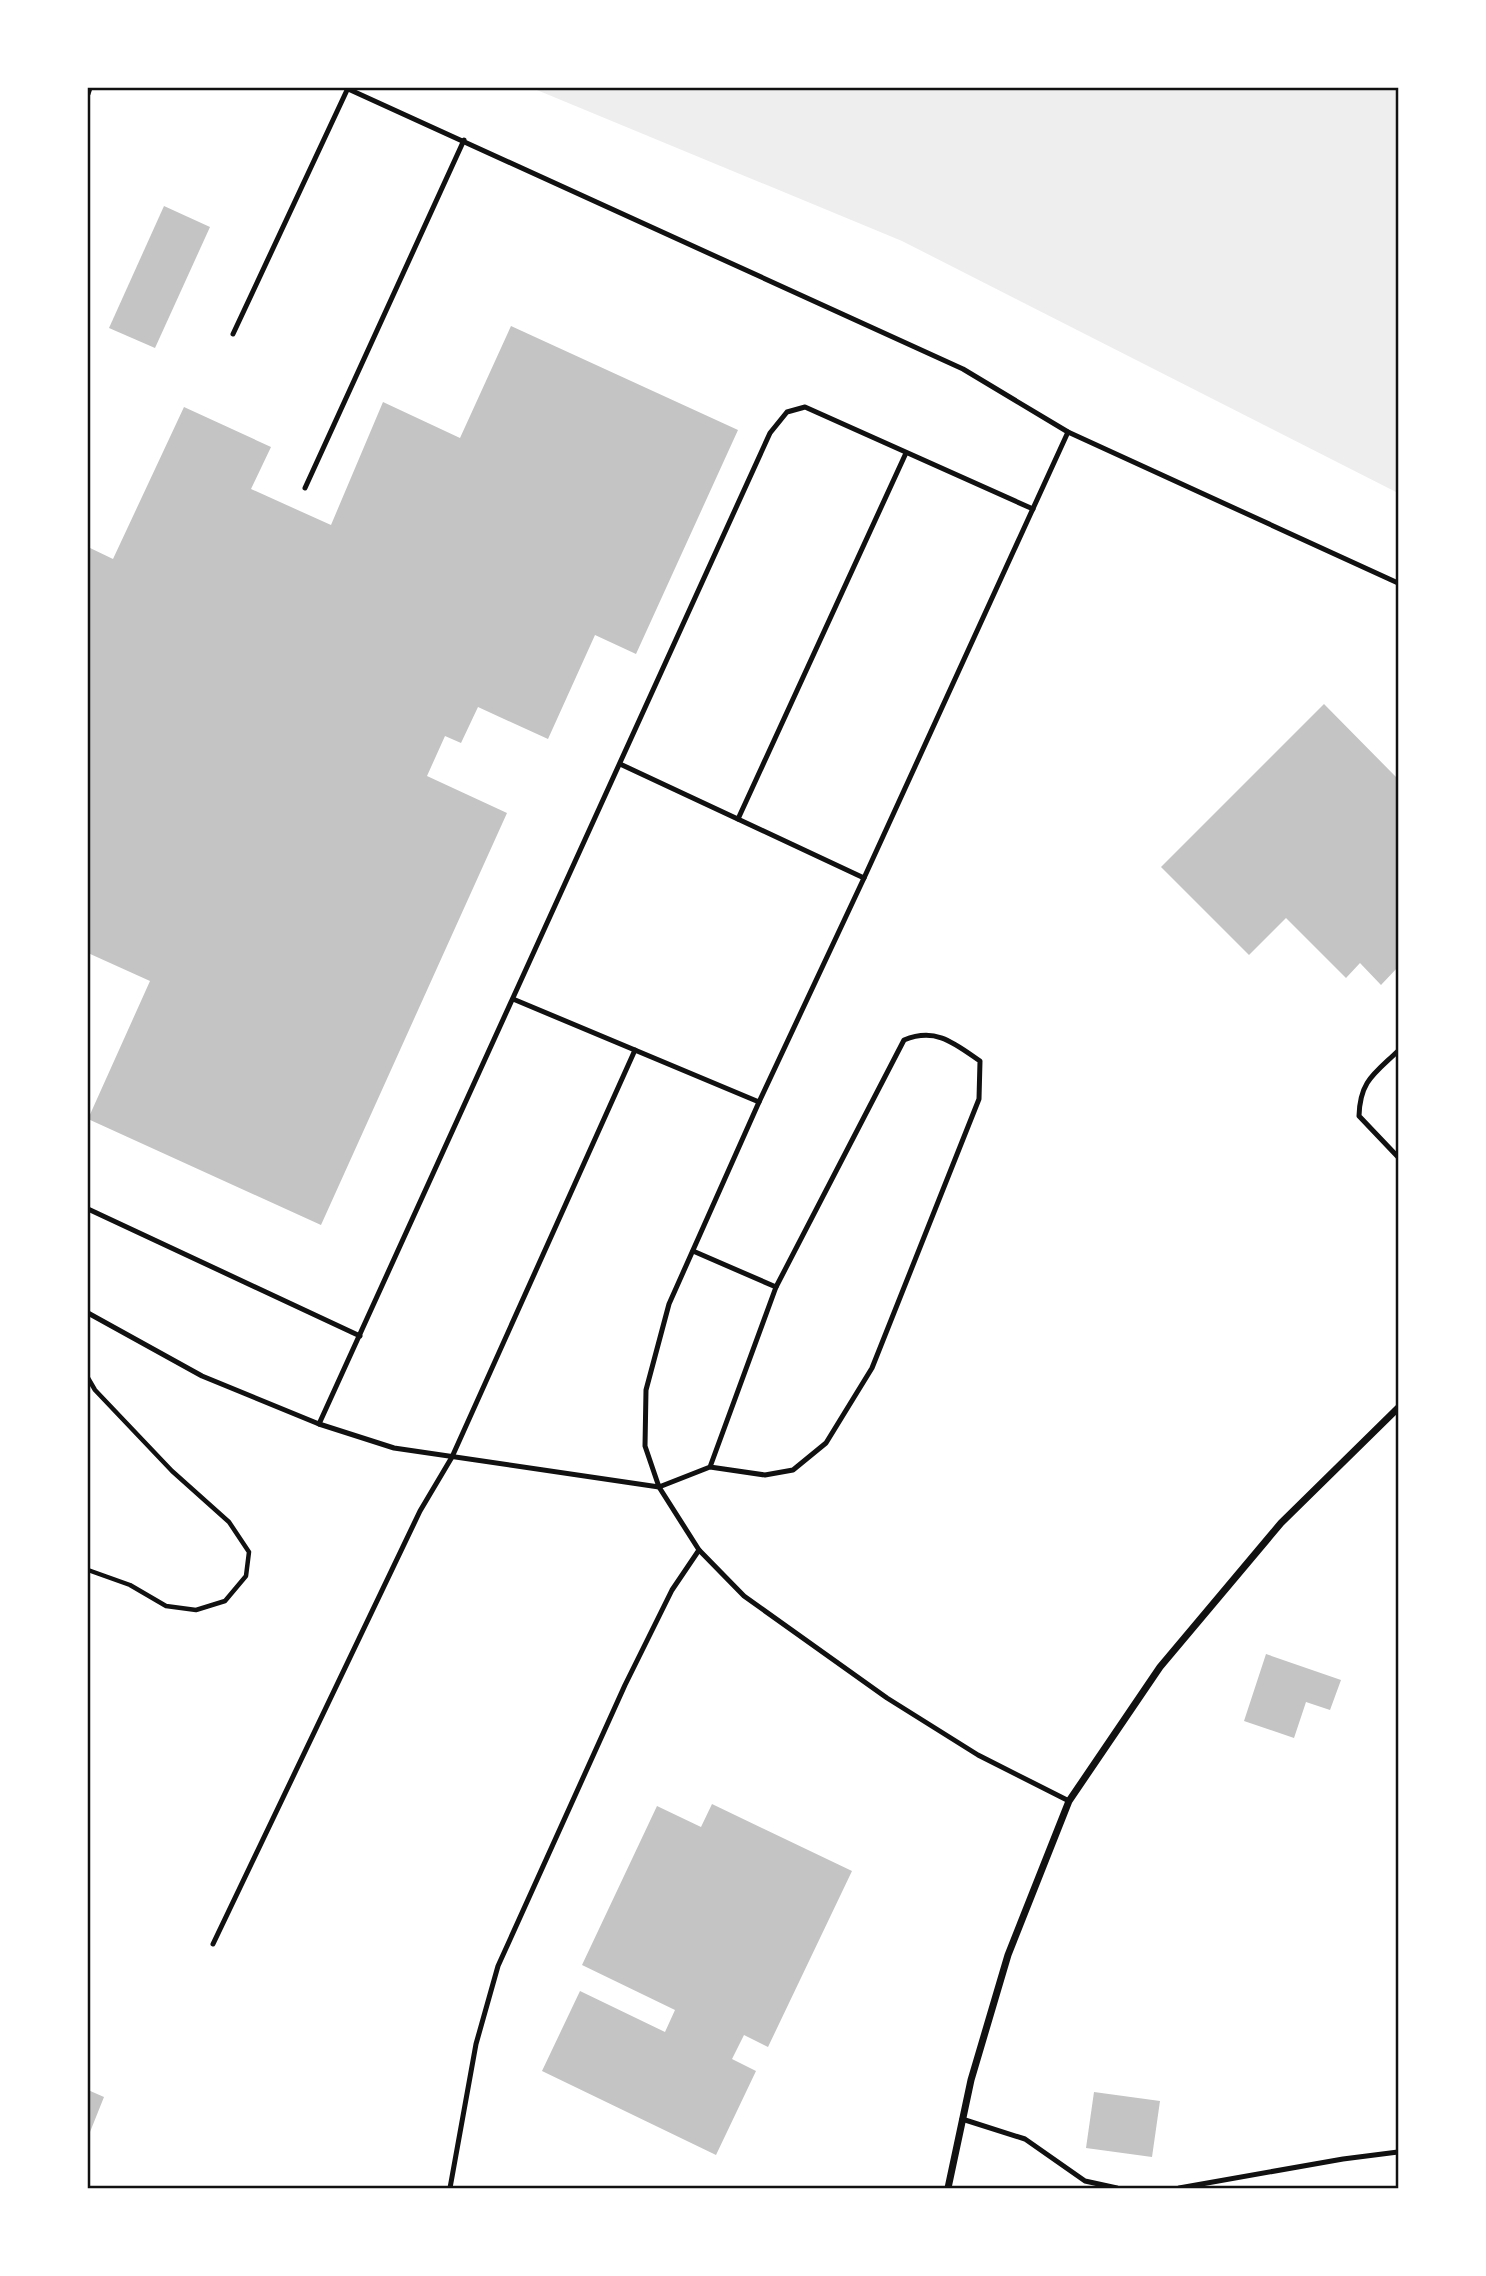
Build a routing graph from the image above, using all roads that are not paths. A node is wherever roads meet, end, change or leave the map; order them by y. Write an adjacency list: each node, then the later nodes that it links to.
1 (90, 88): 3 (lane)
2 (347, 88): 4 (lane); 5 (lane)
3 (88, 94)
4 (464, 140): 6 (lane); 8 (lane)
5 (233, 334)
6 (1068, 432): 9 (lane); 10 (lane)
7 (906, 453): 9 (lane); 11 (lane); 12 (lane)
8 (305, 488)
9 (1033, 509): 13 (lane)
10 (1398, 583)
11 (620, 764): 12 (lane); 14 (lane)
12 (738, 819): 13 (lane)
13 (864, 878): 17 (lane)
14 (513, 999): 15 (lane); 23 (lane)
15 (635, 1050): 17 (lane); 26 (lane)
16 (1398, 1051): 18 (lane)
17 (759, 1102): 20 (lane)
18 (1398, 1157)
19 (88, 1209): 23 (lane)
20 (693, 1251): 21 (lane); 28 (lane)
21 (776, 1287): 27 (lane); 27 (lane)
22 (88, 1313): 25 (lane)
23 (360, 1336): 25 (lane)
24 (1398, 1408): 30 (street)
25 (319, 1424): 26 (lane)
26 (452, 1457): 28 (lane); 31 (lane)
27 (710, 1467): 28 (lane)
28 (659, 1487): 29 (lane)
29 (699, 1550): 30 (lane); 34 (lane)
30 (1069, 1801): 32 (street)
31 (213, 1944)
32 (962, 2119): 35 (street); 36 (lane)
33 (1398, 2152): 37 (lane)
34 (450, 2189)
35 (948, 2189)
36 (1117, 2189)
37 (1179, 2189)

